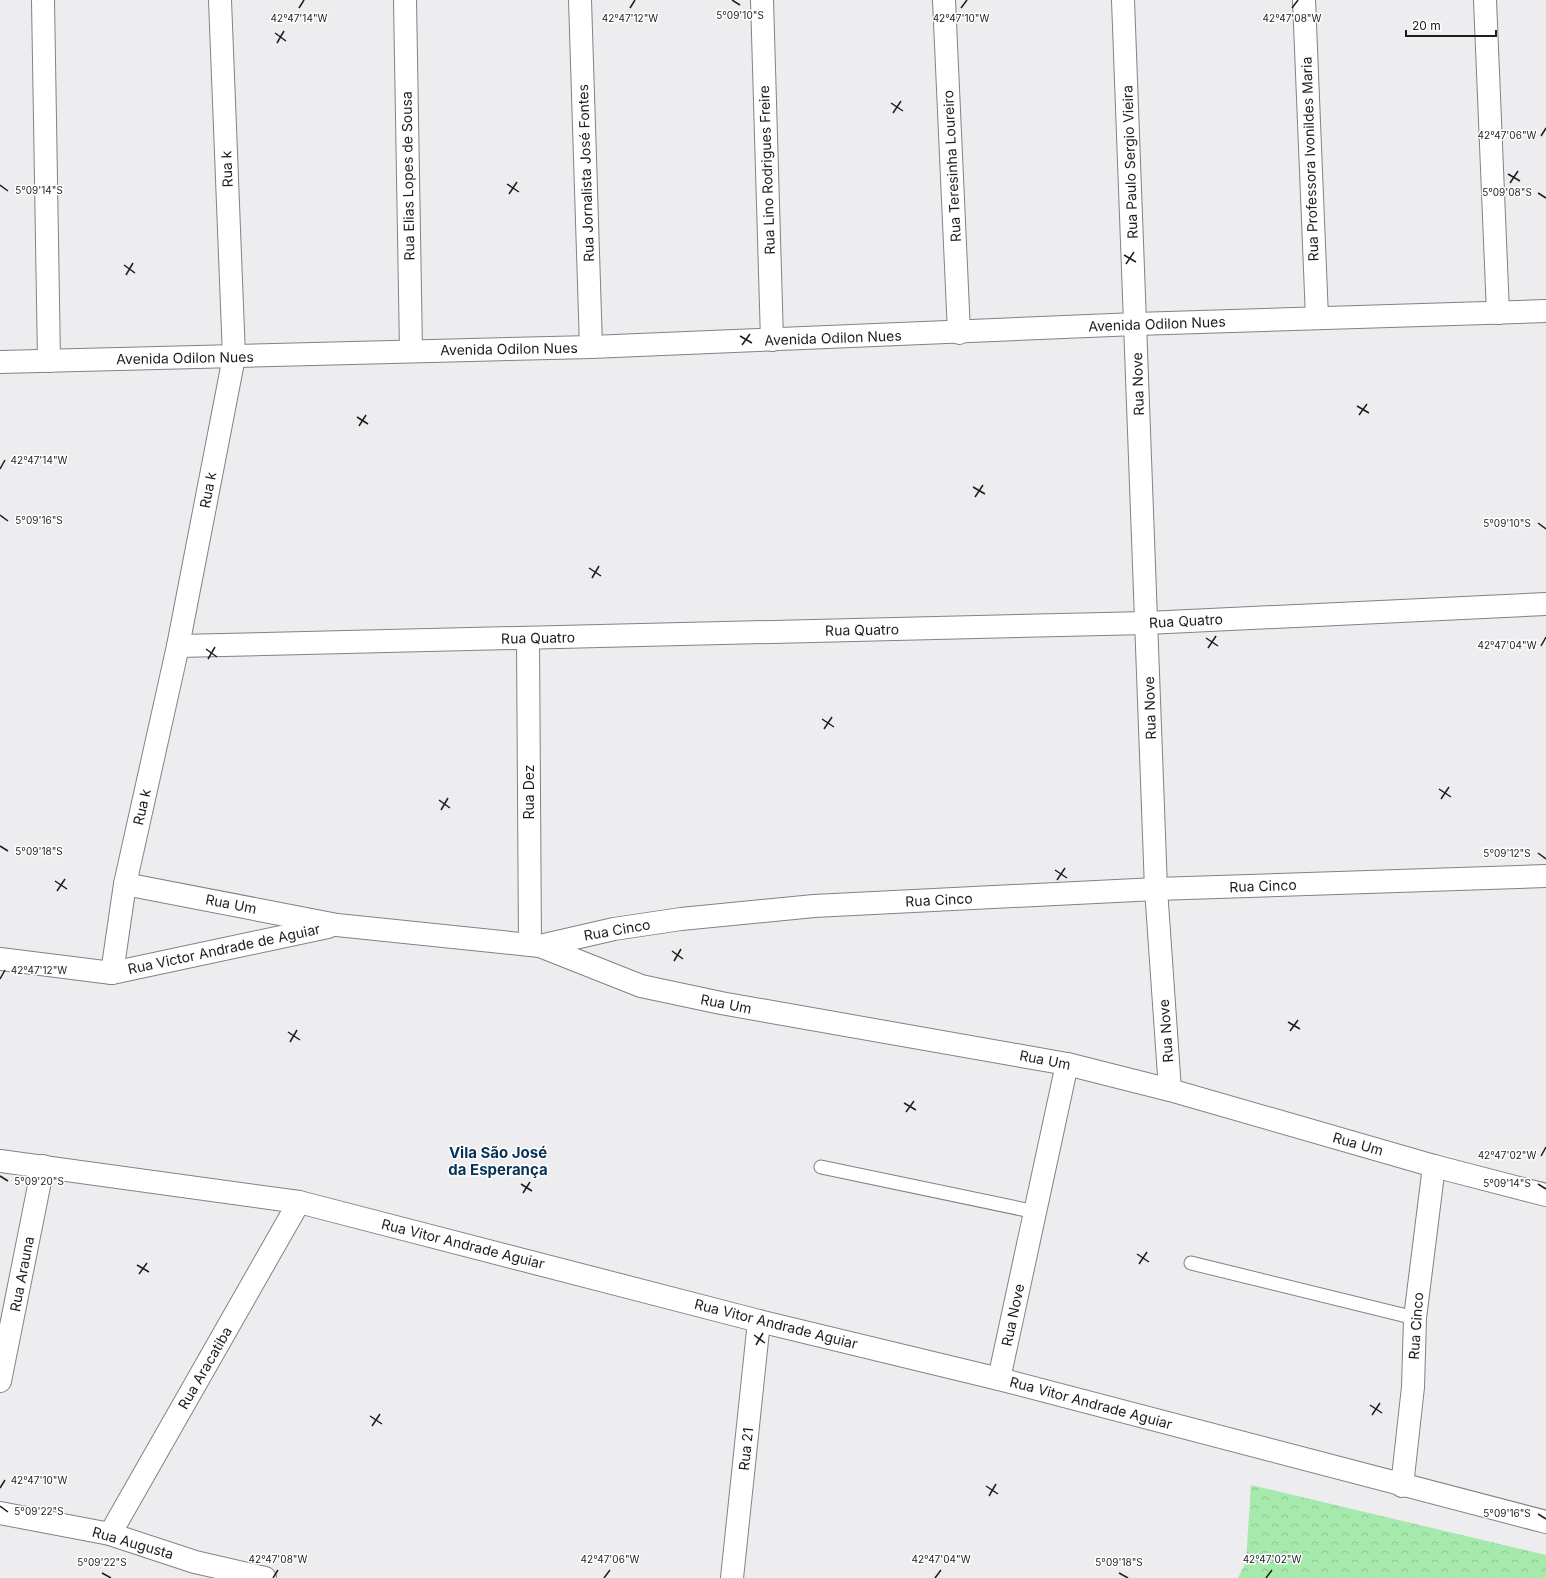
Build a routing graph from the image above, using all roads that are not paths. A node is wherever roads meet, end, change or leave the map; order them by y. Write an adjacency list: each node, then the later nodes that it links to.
1 (43, 0): 19 (street)
2 (220, 0): 18 (street, Rua k)
3 (405, 0): 17 (street, Rua Elias Lopes de Sousa)
4 (580, 0): 16 (street, Rua Jornalista José Fontes)
5 (762, 0): 15 (street, Rua Lino Rodrigues Freire)
6 (944, 0): 14 (street, Rua Teresinha Loureiro)
7 (1124, 0): 13 (street, Rua Paulo Sergio Vieira)
8 (1304, 0): 12 (street, Rua Professora Ivonildes Maria)
9 (1485, 0): 11 (street)
10 (1546, 311): 11 (street, Avenida Odilon Nues)
11 (1498, 313): 12 (street, Avenida Odilon Nues)
12 (1317, 318): 13 (street, Avenida Odilon Nues)
13 (1136, 324): 14 (street, Avenida Odilon Nues); 22 (street, Rua Nove)
14 (959, 333): 15 (street, Avenida Odilon Nues)
15 (772, 340): 16 (street, Avenida Odilon Nues)
16 (591, 347): 17 (street, Avenida Odilon Nues)
17 (411, 351): 18 (street, Avenida Odilon Nues)
18 (234, 357): 19 (street, Avenida Odilon Nues); 24 (street, Rua k)
19 (48, 361): 20 (street, Avenida Odilon Nues)
20 (0, 362)
21 (1546, 604): 22 (street, Rua Quatro)
22 (1147, 623): 23 (street, Rua Quatro); 27 (street, Rua Nove)
23 (528, 639): 24 (street, Rua Quatro); 29 (street, Rua Dez)
24 (178, 646): 26 (street, Rua k)
25 (1546, 876): 27 (street, Rua Cinco)
26 (125, 884): 28 (street, Rua Um); 31 (street, Rua k)
27 (1156, 889): 29 (street, Rua Cinco); 33 (street, Rua Nove)
28 (337, 925): 29 (street, Rua Cinco); 31 (street, Rua Victor Andrade de Aguiar)
29 (535, 945): 32 (street, Rua Um)
30 (0, 959): 31 (street)
31 (112, 973)
32 (1067, 1064): 33 (street, Rua Um); 40 (street, Rua Nove)
33 (1170, 1090): 36 (street, Rua Um)
34 (0, 1161): 35 (street, Rua Vitor Andrade Aguiar)
35 (43, 1166): 39 (street, Rua Vitor Andrade Aguiar); 45 (street, Rua Arauna)
36 (1434, 1166): 38 (street, Rua Um); 42 (street, Rua Cinco)
37 (821, 1167): 40 (lane)
38 (1546, 1195)
39 (300, 1202): 43 (street, Rua Vitor Andrade Aguiar); 49 (street, Rua Aracatiba)
40 (1036, 1212): 44 (street, Rua Nove)
41 (1190, 1263): 42 (lane)
42 (1415, 1318): 46 (street, Rua Cinco)
43 (759, 1320): 44 (street, Rua Vitor Andrade Aguiar); 52 (street, Rua 21)
44 (999, 1379): 46 (street, Rua Vitor Andrade Aguiar)
45 (0, 1381)
46 (1402, 1486): 48 (street, Rua Vitor Andrade Aguiar)
47 (0, 1513): 49 (street, Rua Augusta)
48 (1546, 1522)
49 (110, 1534): 50 (street, Rua Augusta)
50 (193, 1570): 51 (street, Rua Augusta)
51 (265, 1578)
52 (732, 1578)

